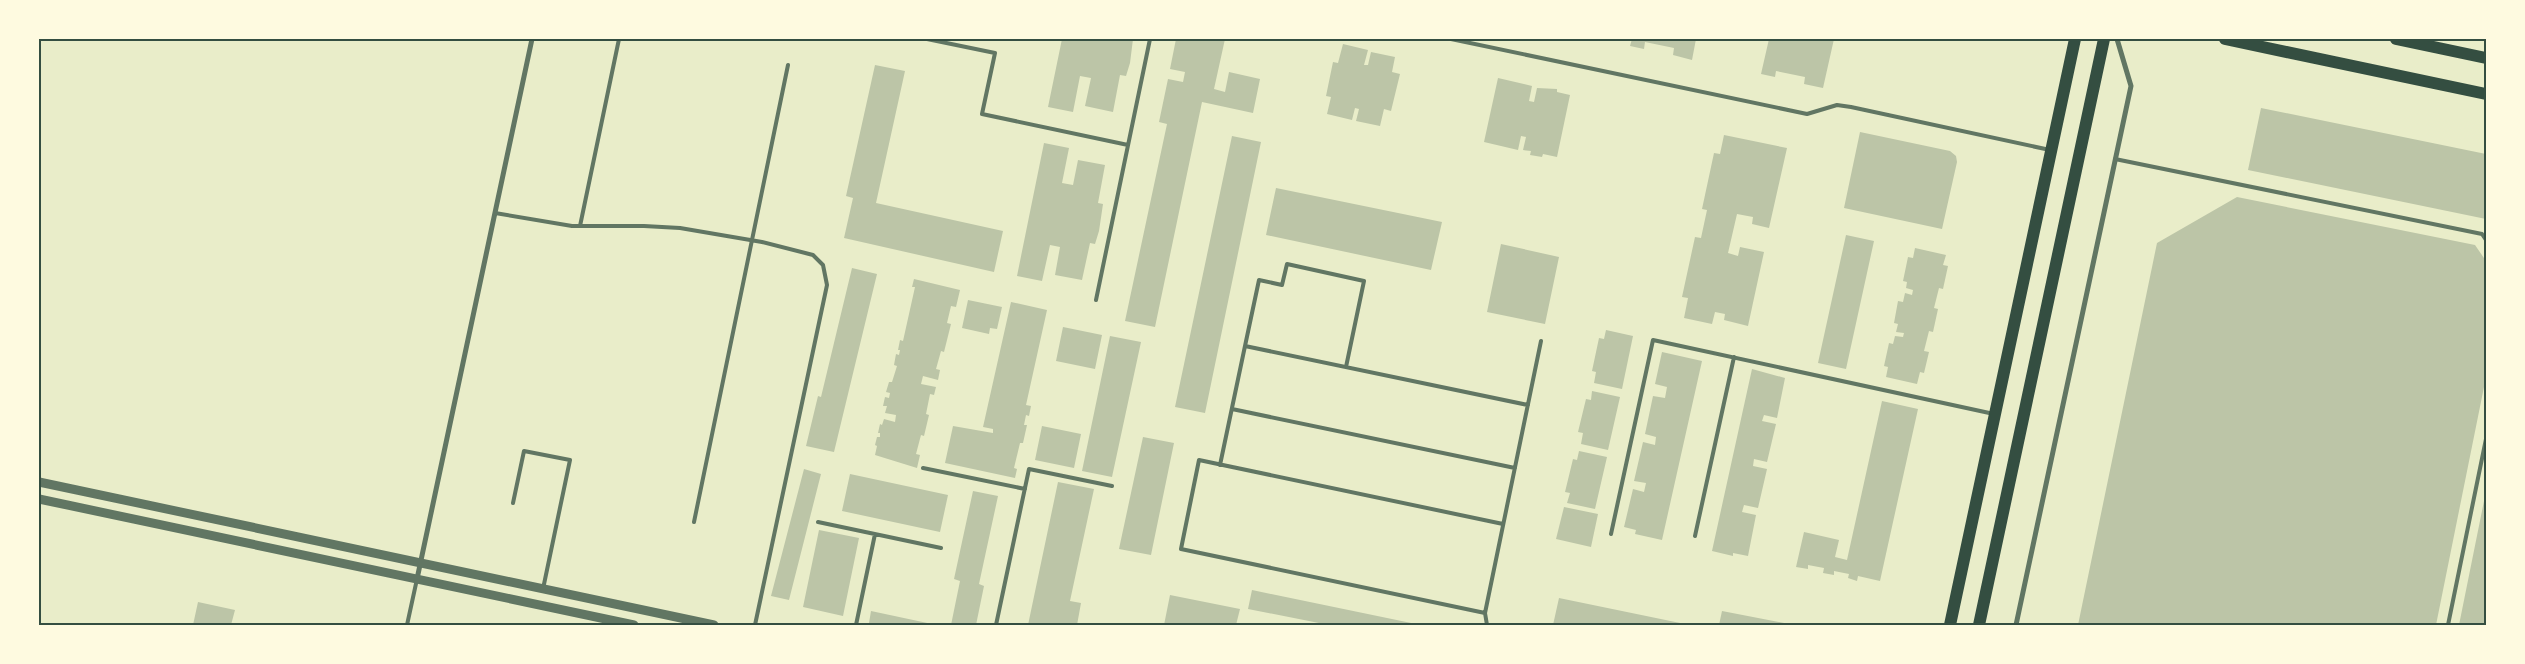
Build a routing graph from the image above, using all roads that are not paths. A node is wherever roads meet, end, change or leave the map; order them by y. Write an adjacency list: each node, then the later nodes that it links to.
1 (532, 39): 17 (street)
2 (619, 39): 18 (lane)
3 (927, 39): 14 (lane)
4 (1150, 39): 14 (lane)
5 (1451, 39): 15 (lane)
6 (2075, 39): 15 (main road)
7 (2104, 39): 57 (main road)
8 (2117, 39): 16 (street)
9 (2225, 39): 13 (main road)
10 (2396, 39): 11 (main road)
11 (2486, 58)
12 (788, 65): 19 (lane)
13 (2486, 94)
14 (1128, 145): 21 (lane)
15 (2052, 150): 28 (main road)
16 (2115, 159): 20 (lane); 58 (street)
17 (495, 213): 18 (lane); 45 (street)
18 (580, 226): 19 (lane)
19 (752, 240): 38 (lane); 52 (lane)
20 (2486, 240)
21 (1096, 300)
22 (1542, 341): 26 (lane)
23 (1246, 346): 25 (lane); 25 (lane); 27 (lane)
24 (1734, 357): 28 (lane); 42 (lane); 43 (lane)
25 (1346, 367): 26 (lane)
26 (1528, 405): 32 (lane)
27 (1232, 409): 30 (lane); 32 (lane)
28 (1995, 414): 56 (main road)
29 (2486, 439): 59 (lane)
30 (1220, 465): 40 (lane); 48 (lane)
31 (923, 468): 35 (lane)
32 (1515, 468): 40 (lane)
33 (39, 482): 45 (street)
34 (1112, 486): 35 (lane)
35 (1025, 489): 54 (lane)
36 (39, 499): 46 (street)
37 (513, 503): 47 (lane)
38 (694, 522)
39 (818, 522): 41 (lane)
40 (1503, 524): 48 (lane)
41 (875, 534): 44 (lane); 53 (lane)
42 (1611, 534)
43 (1695, 536)
44 (941, 548)
45 (420, 563): 46 (street); 47 (street)
46 (417, 579): 49 (lane); 50 (street)
47 (543, 589): 51 (street)
48 (1484, 613): 55 (lane)
49 (407, 625)
50 (634, 625)
51 (714, 625)
52 (755, 625)
53 (856, 625)
54 (996, 625)
55 (1487, 625)
56 (1950, 625)
57 (1979, 625)
58 (2016, 625)
59 (2448, 625)

